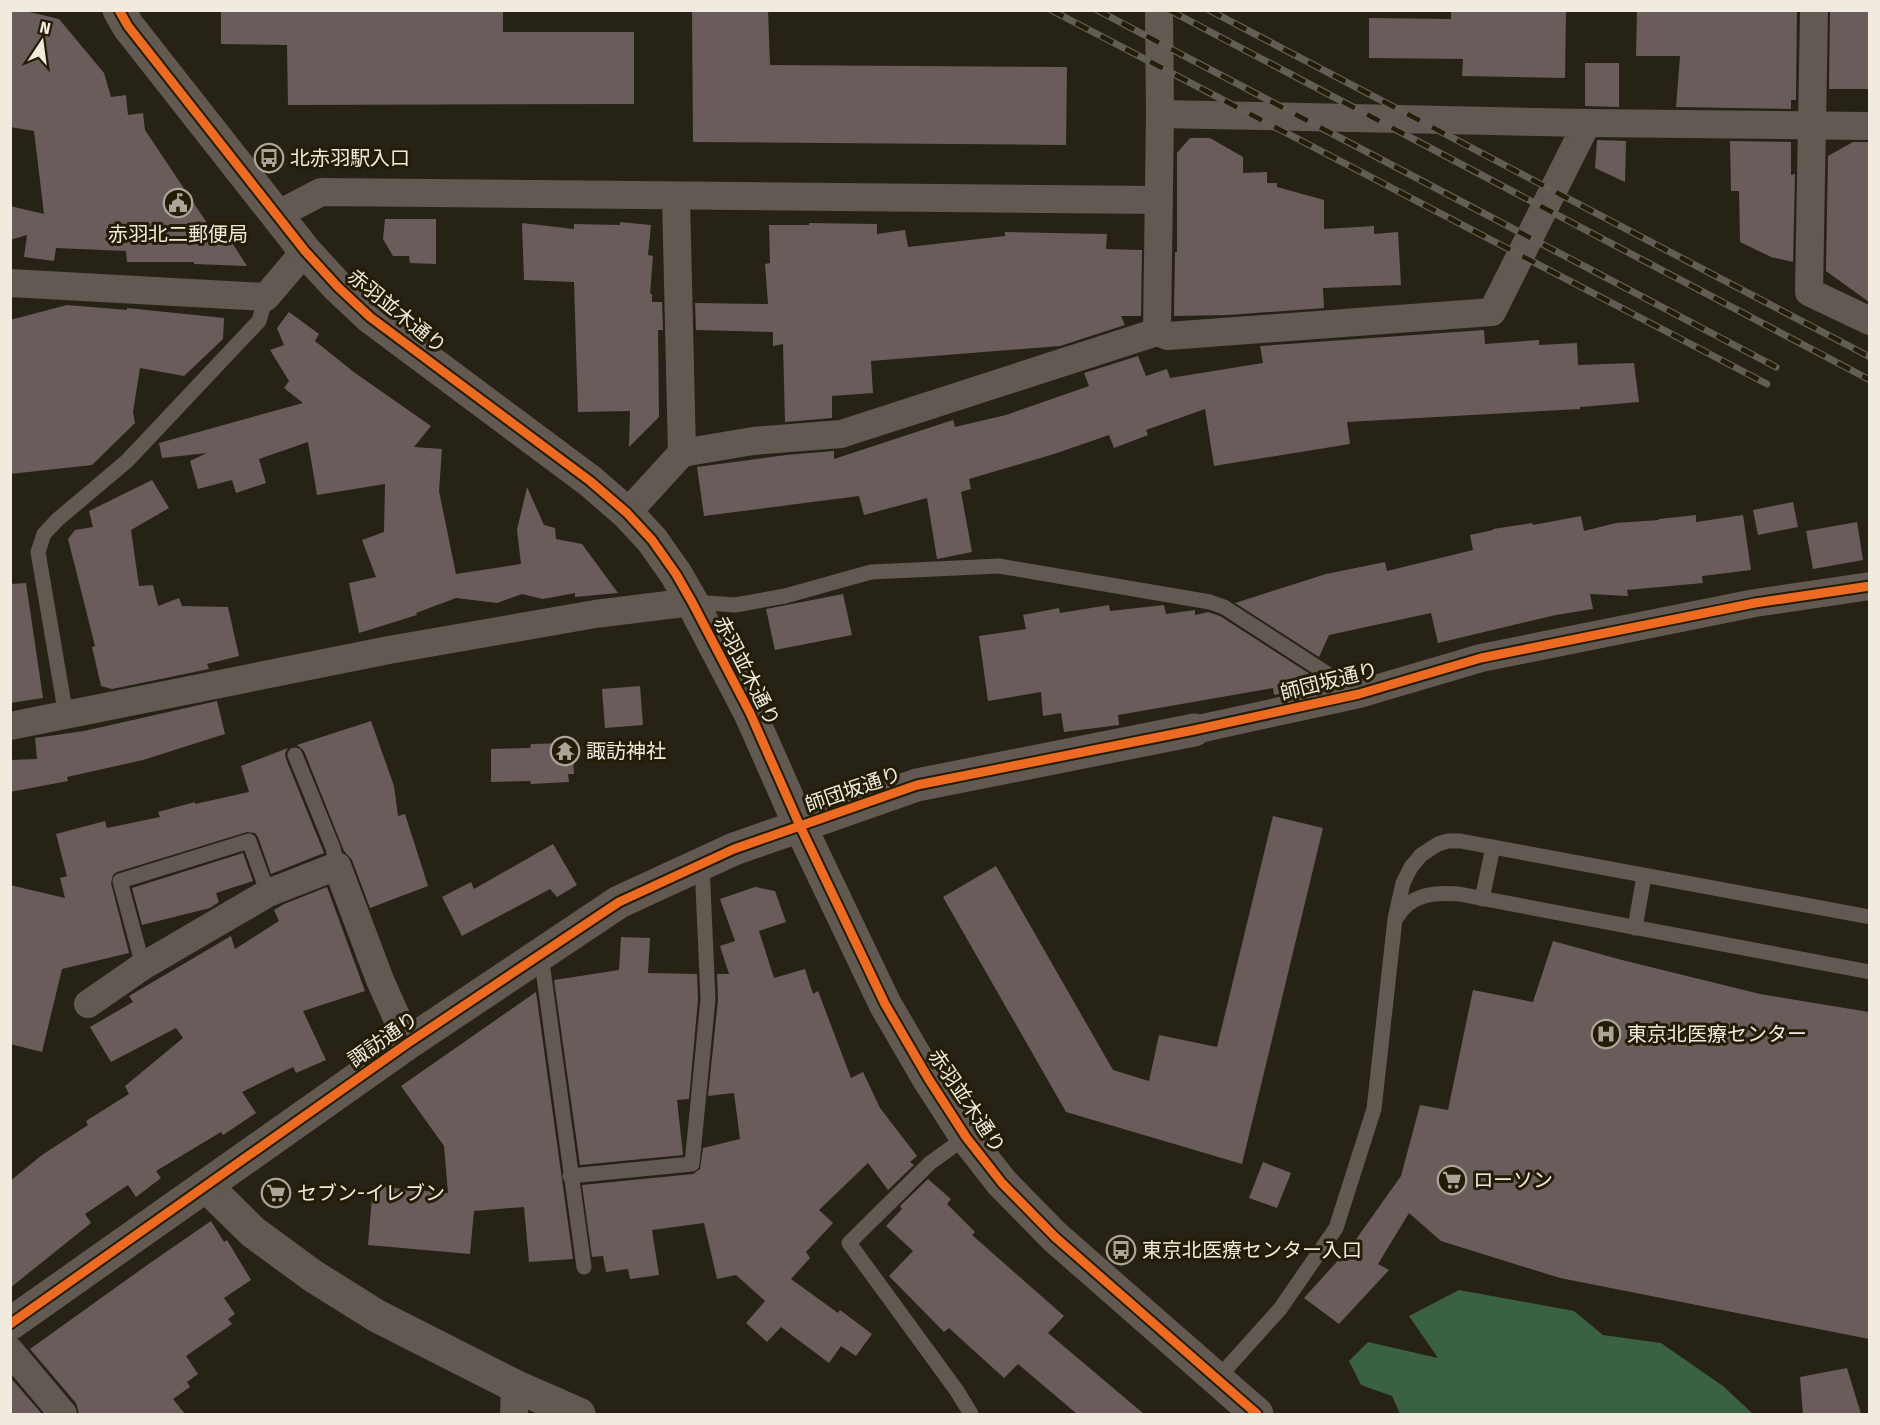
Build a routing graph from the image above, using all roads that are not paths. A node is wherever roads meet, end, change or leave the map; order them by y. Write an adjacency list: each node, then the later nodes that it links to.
1 (119, 10): 10 (street, 赤羽並木通り)
2 (1159, 10): 4 (street)
3 (1814, 10): 6 (street)
4 (1160, 114): 5 (street); 9 (street)
5 (1587, 123): 6 (street); 15 (street)
6 (1813, 125): 7 (street); 14 (street)
7 (1869, 126)
8 (676, 197): 9 (street); 10 (street); 16 (street)
9 (1158, 200): 15 (street)
10 (277, 214): 11 (street, 赤羽並木通り)
11 (305, 251): 13 (street); 17 (street, 赤羽並木通り)
12 (10, 283): 13 (street)
13 (266, 297): 21 (lane)
14 (1869, 321)
15 (1157, 332): 16 (street)
16 (682, 453): 17 (street)
17 (627, 513): 19 (street, 赤羽並木通り)
18 (1869, 586): 20 (street, 師団坂通り)
19 (692, 602): 20 (lane); 21 (street); 25 (street, 赤羽並木通り)
20 (1359, 694): 23 (street, 師団坂通り)
21 (66, 716): 22 (street)
22 (10, 726)
23 (1194, 730): 25 (street, 師団坂通り)
24 (295, 755): 28 (lane)
25 (800, 826): 27 (street, 諏訪通り); 40 (street, 赤羽並木通り)
26 (1492, 847): 29 (lane); 31 (lane); 33 (lane)
27 (702, 864): 35 (street, 諏訪通り); 41 (lane)
28 (336, 866): 30 (street); 39 (street)
29 (1644, 876): 32 (lane); 34 (lane)
30 (268, 893): 36 (street); 36 (lane)
31 (1482, 899): 33 (lane); 34 (lane)
32 (1869, 917)
33 (1395, 919): 46 (lane)
34 (1635, 928): 37 (lane)
35 (541, 955): 39 (street, 諏訪通り); 41 (lane)
36 (143, 966): 38 (street)
37 (1869, 972)
38 (88, 1004)
39 (408, 1043): 42 (street, 諏訪通り)
40 (966, 1137): 46 (street, 赤羽並木通り); 50 (lane)
41 (570, 1176): 43 (lane)
42 (206, 1186): 44 (street, 諏訪通り); 47 (street)
43 (584, 1267)
44 (10, 1324)
45 (10, 1351): 48 (street)
46 (1217, 1379): 51 (street, 赤羽並木通り)
47 (514, 1400): 49 (street)
48 (63, 1414)
49 (579, 1414)
50 (971, 1414)
51 (1257, 1414)

